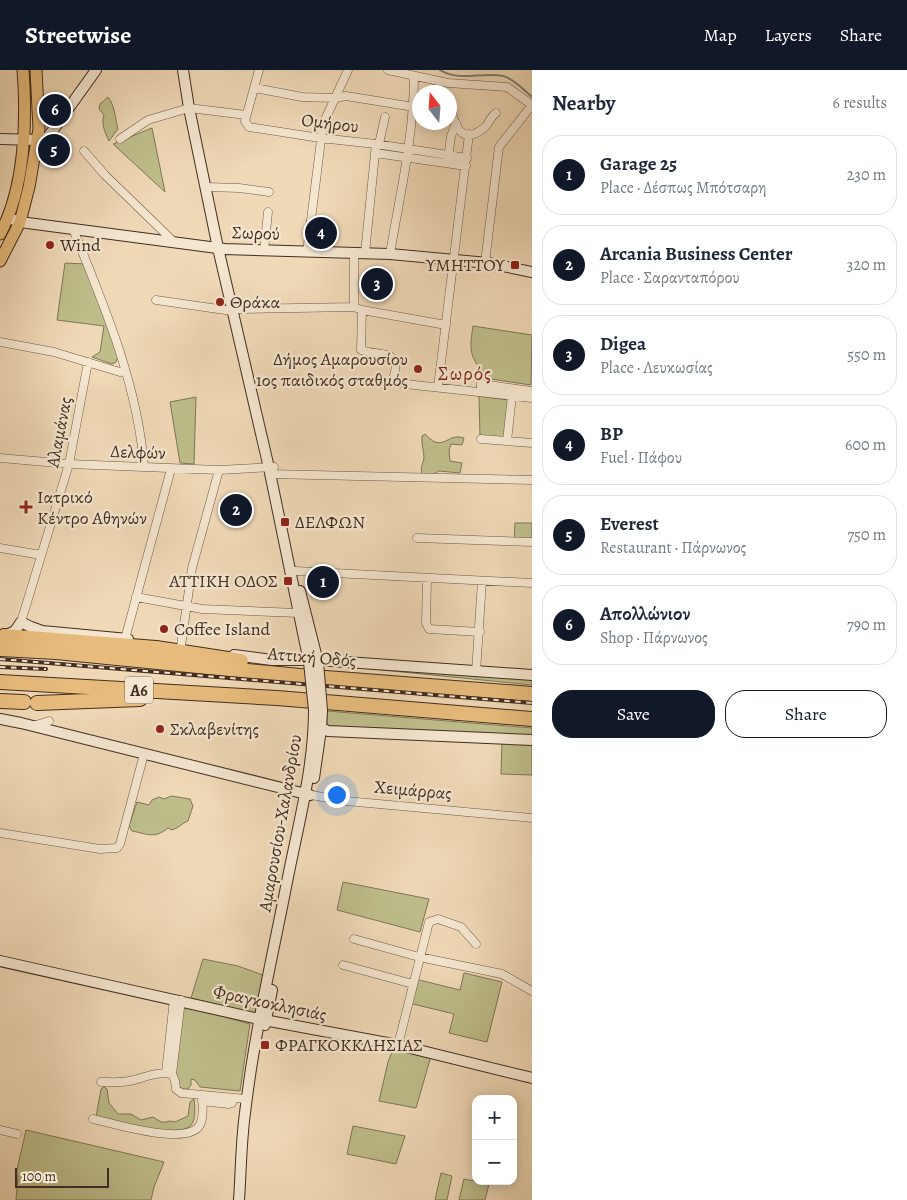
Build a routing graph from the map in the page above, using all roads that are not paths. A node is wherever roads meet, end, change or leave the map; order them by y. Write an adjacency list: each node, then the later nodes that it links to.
1 (23, 70): 25 (main road)
2 (36, 70): 26 (main road)
3 (96, 70): 26 (street)
4 (183, 70): 14 (street, Αμαρουσίου-Χαλανδρίου)
5 (259, 70): 10 (street)
6 (348, 70): 11 (street)
7 (388, 70): 8 (street)
8 (414, 76): 9 (street); 12 (street)
9 (414, 85)
10 (255, 88): 11 (street); 16 (street)
11 (335, 98): 13 (street); 22 (street)
12 (532, 105): 53 (street)
13 (412, 107)
14 (189, 108): 16 (street); 24 (street); 36 (street, Αμαρουσίου-Χαλανδρίου)
15 (496, 114): 21 (street)
16 (246, 115): 22 (street, Ομήρου)
17 (385, 117): 27 (street)
18 (412, 124): 28 (street)
19 (457, 126): 21 (street)
20 (454, 130): 31 (street)
21 (469, 134): 33 (street)
22 (320, 138): 27 (street, Ομήρου); 48 (street)
23 (0, 139): 25 (street)
24 (120, 139)
25 (23, 140): 26 (street); 39 (main road)
26 (37, 140): 40 (main road)
27 (378, 144): 28 (street, Ομήρου); 30 (street)
28 (409, 149): 31 (street, Ομήρου); 32 (street)
29 (84, 151): 41 (street)
30 (375, 153): 32 (street); 49 (street)
31 (449, 155): 33 (street, Ομήρου); 34 (street)
32 (408, 158): 34 (street); 50 (street)
33 (466, 158): 35 (street)
34 (447, 164): 35 (street)
35 (466, 166): 51 (street)
36 (206, 187): 37 (street); 46 (street, Αμαρουσίου-Χαλανδρίου)
37 (269, 192)
38 (268, 212): 47 (street)
39 (9, 218): 40 (street, Σωρού); 43 (main road)
40 (20, 222): 42 (street, Σωρού); 52 (main road)
41 (154, 224): 44 (street); 45 (street)
42 (74, 229): 44 (street, Σωρού); 62 (street)
43 (0, 234)
44 (152, 239): 45 (street, Σωρού)
45 (174, 242): 46 (street, Σωρού)
46 (219, 248): 47 (street, Σωρού); 57 (street, Αμαρουσίου-Χαλανδρίου)
47 (264, 250): 48 (street, Σωρού)
48 (307, 252): 49 (street, Σωρού)
49 (360, 253): 50 (street, Σωρού); 56 (street)
50 (390, 254): 51 (street, Σωρού)
51 (455, 260): 53 (street, Σωρού); 59 (street)
52 (0, 261)
53 (485, 263): 54 (street, Σωρού)
54 (532, 272)
55 (156, 300): 57 (street)
56 (354, 307): 57 (street); 58 (street)
57 (235, 310): 76 (street, Αμαρουσίου-Χαλανδρίου)
58 (362, 310): 59 (street); 63 (street)
59 (446, 325): 63 (street)
60 (0, 342): 61 (street)
61 (88, 362): 62 (street); 72 (street, Αλαμάνας)
62 (125, 371): 73 (street)
63 (438, 387): 65 (street)
64 (532, 391): 65 (street)
65 (481, 392): 66 (street)
66 (512, 396): 67 (street); 69 (street)
67 (532, 398)
68 (481, 438): 69 (street)
69 (507, 441): 70 (street)
70 (532, 443)
71 (0, 458): 72 (street, Δελφών)
72 (69, 464): 73 (street, Δελφών); 81 (street, Αλαμάνας)
73 (144, 467): 74 (street, Δελφών)
74 (171, 468): 75 (street, Δελφών); 86 (street)
75 (219, 470): 76 (street, Δελφών); 87 (street)
76 (272, 470): 77 (street, Δελφών); 82 (street, Αμαρουσίου-Χαλανδρίου); 88 (street, Αμαρουσίου-Χαλανδρίου)
77 (532, 480)
78 (417, 538): 79 (street)
79 (532, 542)
80 (0, 548): 81 (street)
81 (42, 556): 89 (street, Αλαμάνας)
82 (295, 571): 83 (street); 94 (street, Αμαρουσίου-Χαλανδρίου)
83 (427, 578): 84 (street); 90 (street)
84 (482, 580): 85 (street); 90 (street)
85 (532, 583)
86 (136, 597): 87 (street); 92 (street)
87 (186, 607): 88 (street); 93 (street)
88 (298, 613): 94 (street, Αμαρουσίου-Χαλανδρίου)
89 (21, 622): 91 (street); 92 (street)
90 (480, 632): 95 (street)
91 (1, 639): 98 (highway, Αττική Οδός / Α6)
92 (125, 639): 93 (street)
93 (181, 646): 94 (street)
94 (313, 661): 95 (street); 100 (street, Αμαρουσίου-Χαλανδρίου, bridge)
95 (476, 672): 96 (street)
96 (532, 675)
97 (0, 682): 100 (highway, Α6)
98 (532, 694)
99 (0, 701): 100 (highway)
100 (319, 711): 101 (highway, Α6); 105 (street, Αμαρουσίου-Χαλανδρίου); 108 (street, Αμαρουσίου-Χαλανδρίου)
101 (532, 718)
102 (0, 719): 104 (street, Χειμάρρας)
103 (48, 721): 104 (street)
104 (33, 726): 107 (street, Χειμάρρας)
105 (321, 729): 106 (street); 108 (street, Αμαρουσίου-Χαλανδρίου)
106 (532, 740)
107 (144, 754): 108 (street, Χειμάρρας); 110 (street)
108 (308, 795): 109 (street, Χειμάρρας); 119 (street, Αμαρουσίου-Χαλανδρίου)
109 (532, 818)
110 (0, 833)
111 (354, 939): 113 (street)
112 (476, 944): 113 (street)
113 (420, 957): 116 (street); 117 (street)
114 (0, 961): 118 (street, Φραγκοκλησιάς)
115 (343, 966): 116 (street)
116 (414, 984): 120 (street)
117 (532, 991)
118 (177, 1000): 119 (street, Φραγκοκλησιάς); 121 (street)
119 (263, 1019): 120 (street, Φραγκοκλησιάς); 125 (street, Αμαρουσίου-Χαλανδρίου); 130 (street, Αμαρουσίου-Χαλανδρίου)
120 (398, 1045): 122 (street, Φραγκοκλησιάς)
121 (169, 1074): 123 (street); 124 (street)
122 (532, 1078)
123 (101, 1082)
124 (202, 1098): 125 (street); 126 (street)
125 (246, 1099): 129 (street, Αμαρουσίου-Χαλανδρίου)
126 (93, 1119)
127 (0, 1130): 128 (street)
128 (17, 1134)
129 (239, 1200)
130 (245, 1200)

